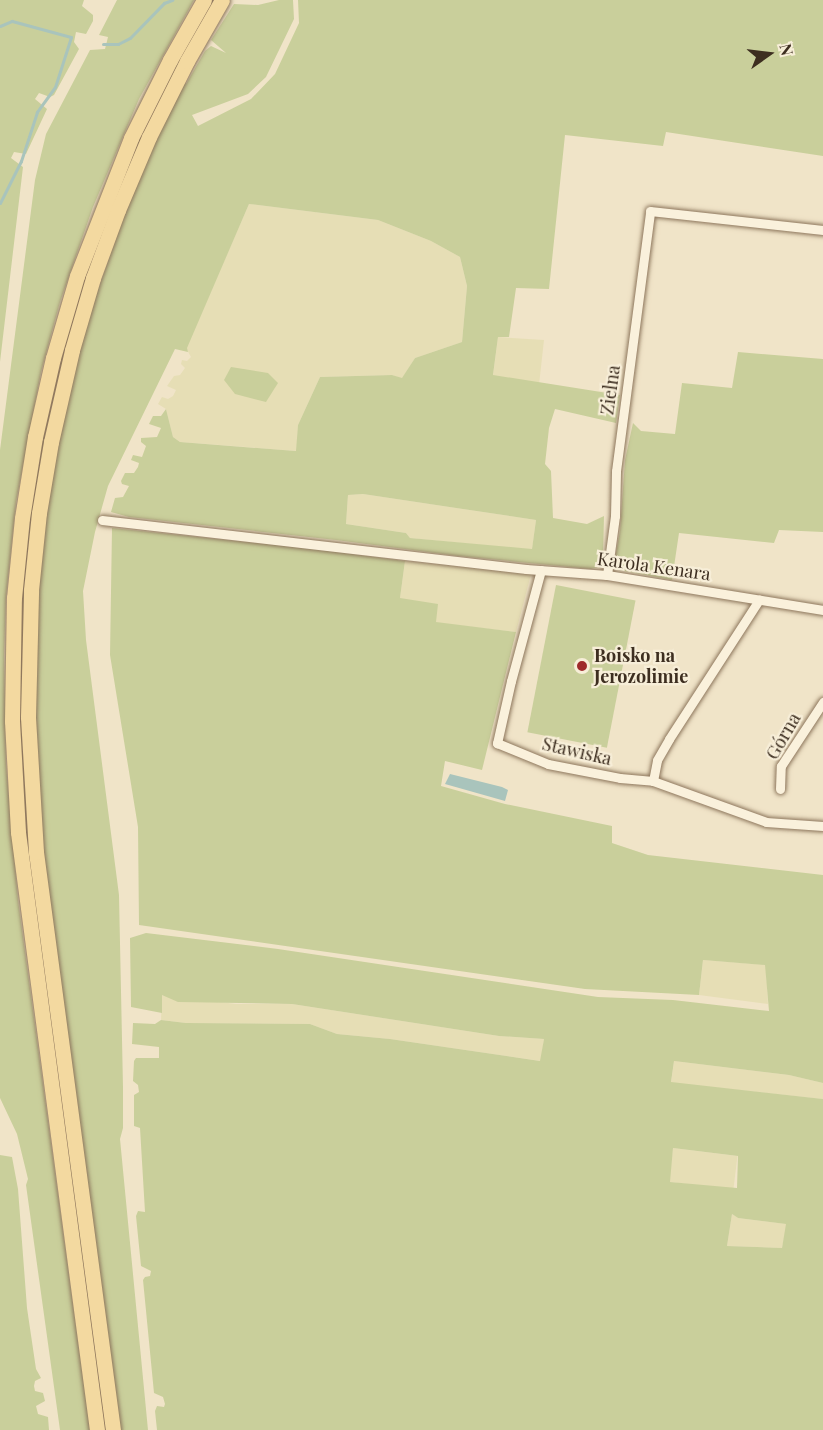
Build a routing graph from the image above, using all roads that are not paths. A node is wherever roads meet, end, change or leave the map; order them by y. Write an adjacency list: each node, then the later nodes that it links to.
1 (204, 0): 13 (main road)
2 (222, 0): 14 (main road)
3 (823, 230): 6 (street, Zielna)
4 (102, 520): 5 (street, Karola Kenara)
5 (541, 570): 6 (street, Karola Kenara); 10 (street, Stawiska)
6 (607, 575): 7 (street, Karola Kenara)
7 (759, 600): 8 (street, Karola Kenara); 10 (street)
8 (823, 610)
9 (823, 702): 11 (street, Górna)
10 (653, 781): 12 (street, Stawiska)
11 (780, 789)
12 (823, 826)
13 (97, 1430)
14 (113, 1430)

